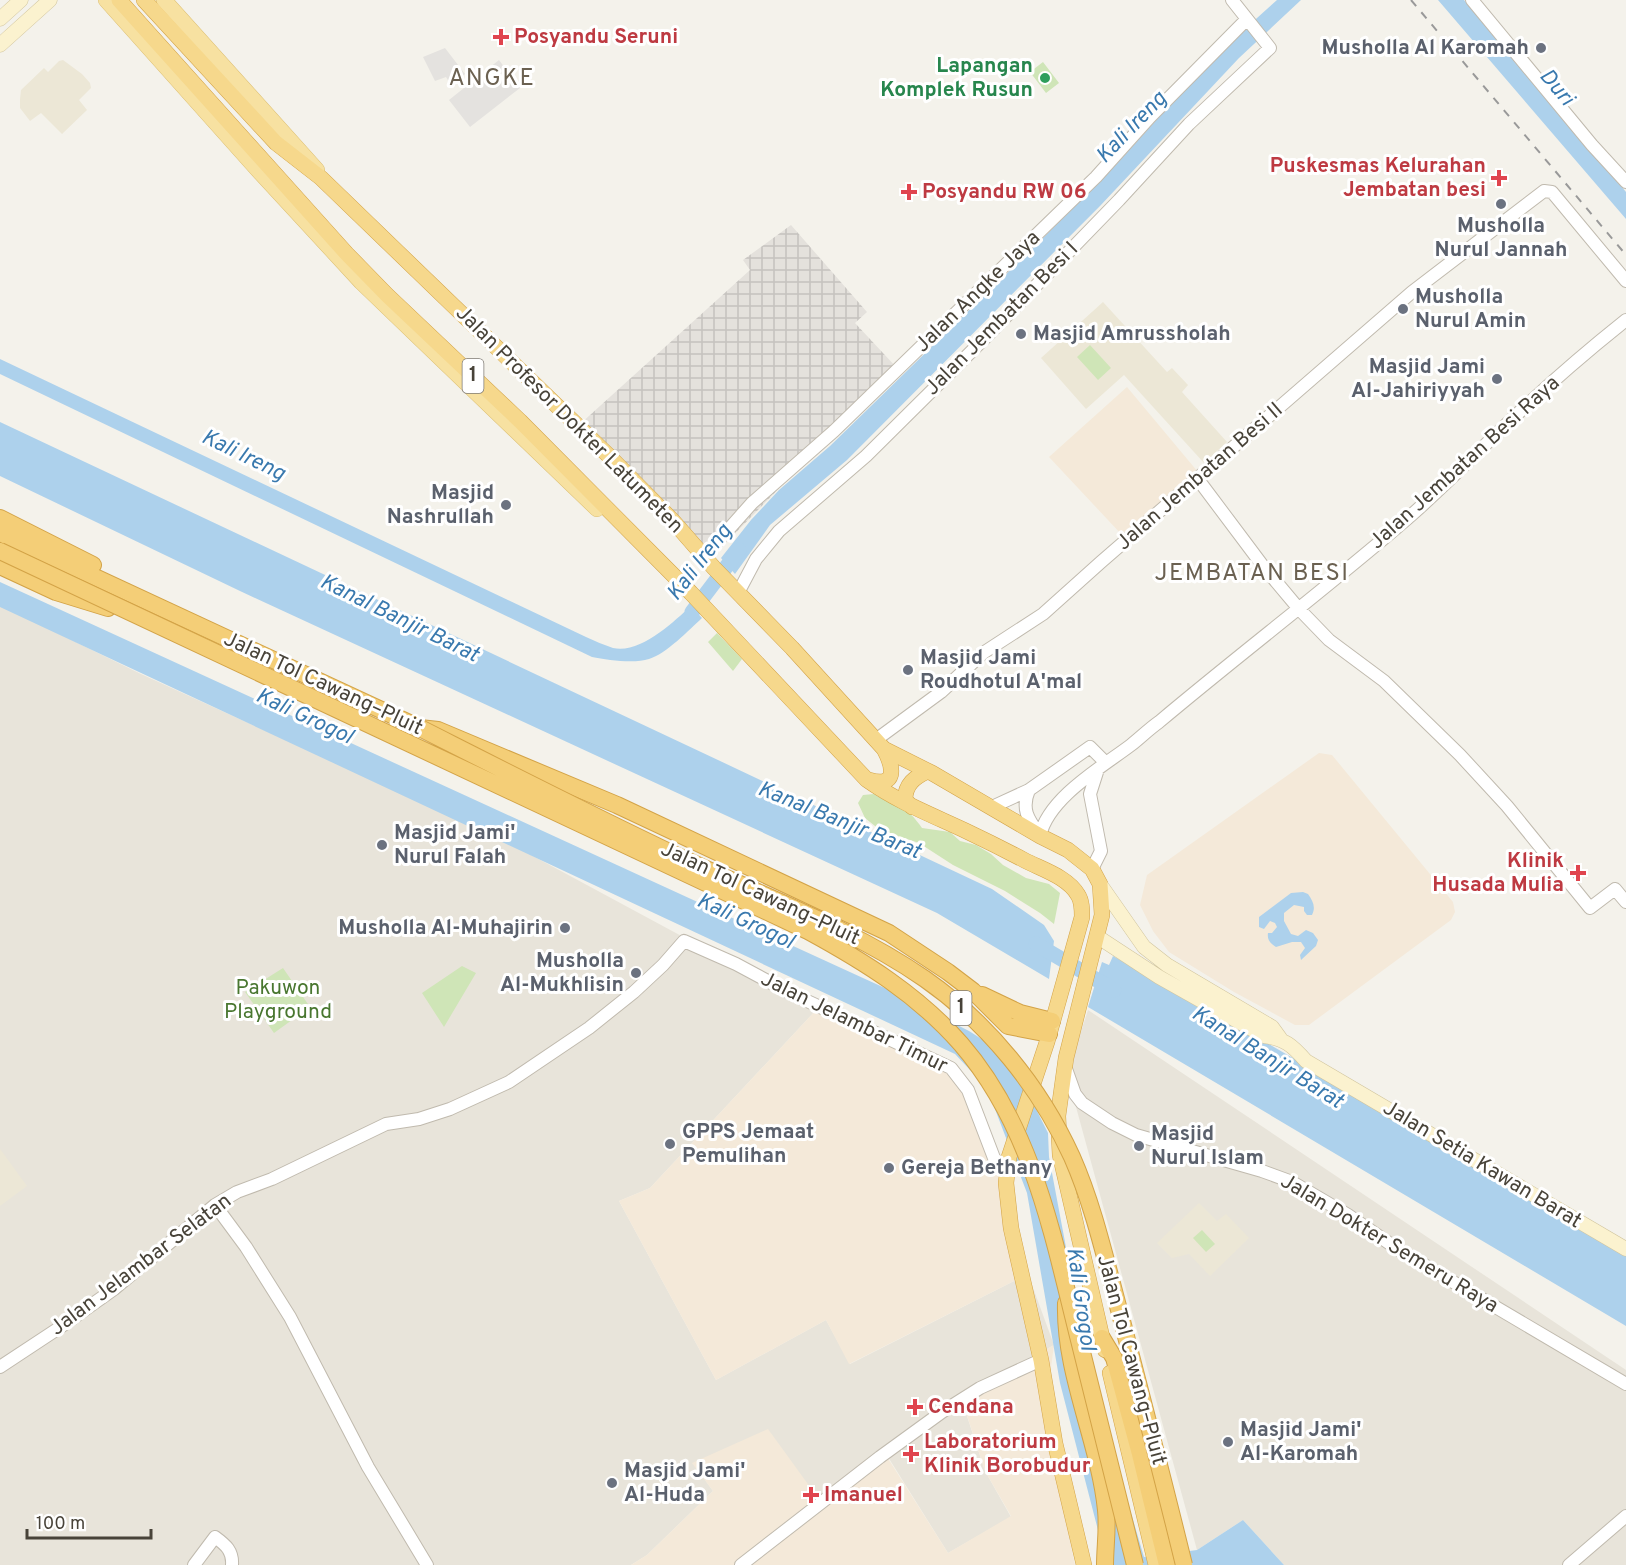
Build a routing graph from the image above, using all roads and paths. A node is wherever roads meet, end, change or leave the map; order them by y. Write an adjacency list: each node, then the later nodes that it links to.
1 (21, 0): 8 (main road)
2 (50, 0): 10 (main road)
3 (144, 0): 11 (highway, 1)
4 (164, 0): 11 (main road, Jalan Profesor Dokter Latumeten)
5 (1232, 0): 9 (street)
6 (1472, 0): 12 (street)
7 (112, 2): 22 (highway, Jalan Profesor Dokter Latumeten / 1); 22 (main road, Jalan Profesor Dokter Latumeten)
8 (0, 19)
9 (1248, 22): 19 (street, Jalan Angke Jaya); 21 (street, Jalan Jembatan Besi I)
10 (0, 45)
11 (321, 178): 19 (highway, Jalan Profesor Dokter Latumeten / 1)
12 (1626, 182)
13 (1626, 281): 15 (street, Jalan Jembatan Besi II)
14 (1626, 320): 23 (street, Jalan Jembatan Besi Raya)
15 (1197, 478): 23 (street); 27 (street, Jalan Jembatan Besi II)
16 (0, 518): 25 (highway)
17 (0, 533): 25 (highway, Jalan Tol Cawang–Pluit / 1)
18 (0, 551): 24 (highway, Jalan Tol Cawang–Pluit / 1, bridge)
19 (709, 562): 21 (highway, Jalan Profesor Dokter Latumeten / 1)
20 (0, 566): 24 (highway, bridge)
21 (736, 590): 27 (highway, Jalan Profesor Dokter Latumeten / 1)
22 (691, 596): 30 (highway, Jalan Profesor Dokter Latumeten / 1)
23 (1299, 609): 28 (street, Jalan Jembatan Besi Raya); 37 (street)
24 (129, 611): 46 (highway, Jalan Tol Cawang–Pluit / 1, bridge)
25 (221, 636): 26 (highway, Jalan Tol Cawang–Pluit / 1)
26 (420, 729): 40 (highway); 61 (highway, Jalan Tol Cawang–Pluit / 1, bridge)
27 (881, 744): 29 (highway, Jalan Profesor Dokter Latumeten / 1); 30 (highway)
28 (1102, 765): 31 (street); 34 (street, Jalan Jembatan Besi Raya); 35 (street)
29 (928, 771): 32 (highway); 33 (highway, Jalan Profesor Dokter Latumeten / 1)
30 (867, 780): 32 (highway, Jalan Profesor Dokter Latumeten / 1)
31 (1029, 790): 33 (street); 34 (street)
32 (912, 807): 40 (highway, Jalan Profesor Dokter Latumeten / 1)
33 (992, 807): 34 (highway, Jalan Profesor Dokter Latumeten / 1)
34 (1040, 835): 35 (highway, Jalan Profesor Dokter Latumeten / 1)
35 (1092, 869): 36 (highway, Jalan Profesor Dokter Latumeten / 1)
36 (1100, 884): 38 (highway, Jalan Profesor Dokter Latumeten / 1); 41 (main road, Jalan Setia Kawan Barat)
37 (1626, 902)
38 (1097, 939): 41 (main road, Jalan Setia Kawan Barat); 42 (highway, Jalan Profesor Dokter Latumeten / 1)
39 (684, 940): 43 (street, Jalan Jelambar Timur); 44 (street, Jalan Jelambar Selatan)
40 (1049, 1034): 43 (highway, Jalan Profesor Dokter Latumeten / 1, bridge)
41 (1280, 1038): 45 (main road, Jalan Setia Kawan Barat)
42 (1064, 1065): 47 (highway, Jalan Profesor Dokter Latumeten / 1); 50 (street, Jalan Dokter Semeru Raya)
43 (1008, 1165): 48 (highway, Jalan Profesor Dokter Latumeten / 1)
44 (215, 1205): 49 (street, Jalan Jelambar Selatan); 55 (street)
45 (1626, 1249)
46 (1066, 1290): 58 (highway); 59 (highway, Jalan Tol Cawang–Pluit / 1, bridge)
47 (1102, 1338): 52 (highway)
48 (1041, 1360): 56 (street); 57 (highway, Jalan Profesor Dokter Latumeten / 1)
49 (0, 1367)
50 (1626, 1384)
51 (1626, 1516): 62 (street)
52 (1160, 1551): 60 (highway)
53 (194, 1565): 54 (street)
54 (232, 1565)
55 (427, 1565)
56 (741, 1565)
57 (1084, 1565)
58 (1105, 1565)
59 (1135, 1565)
60 (1156, 1565)
61 (1184, 1565)
62 (1569, 1565)

